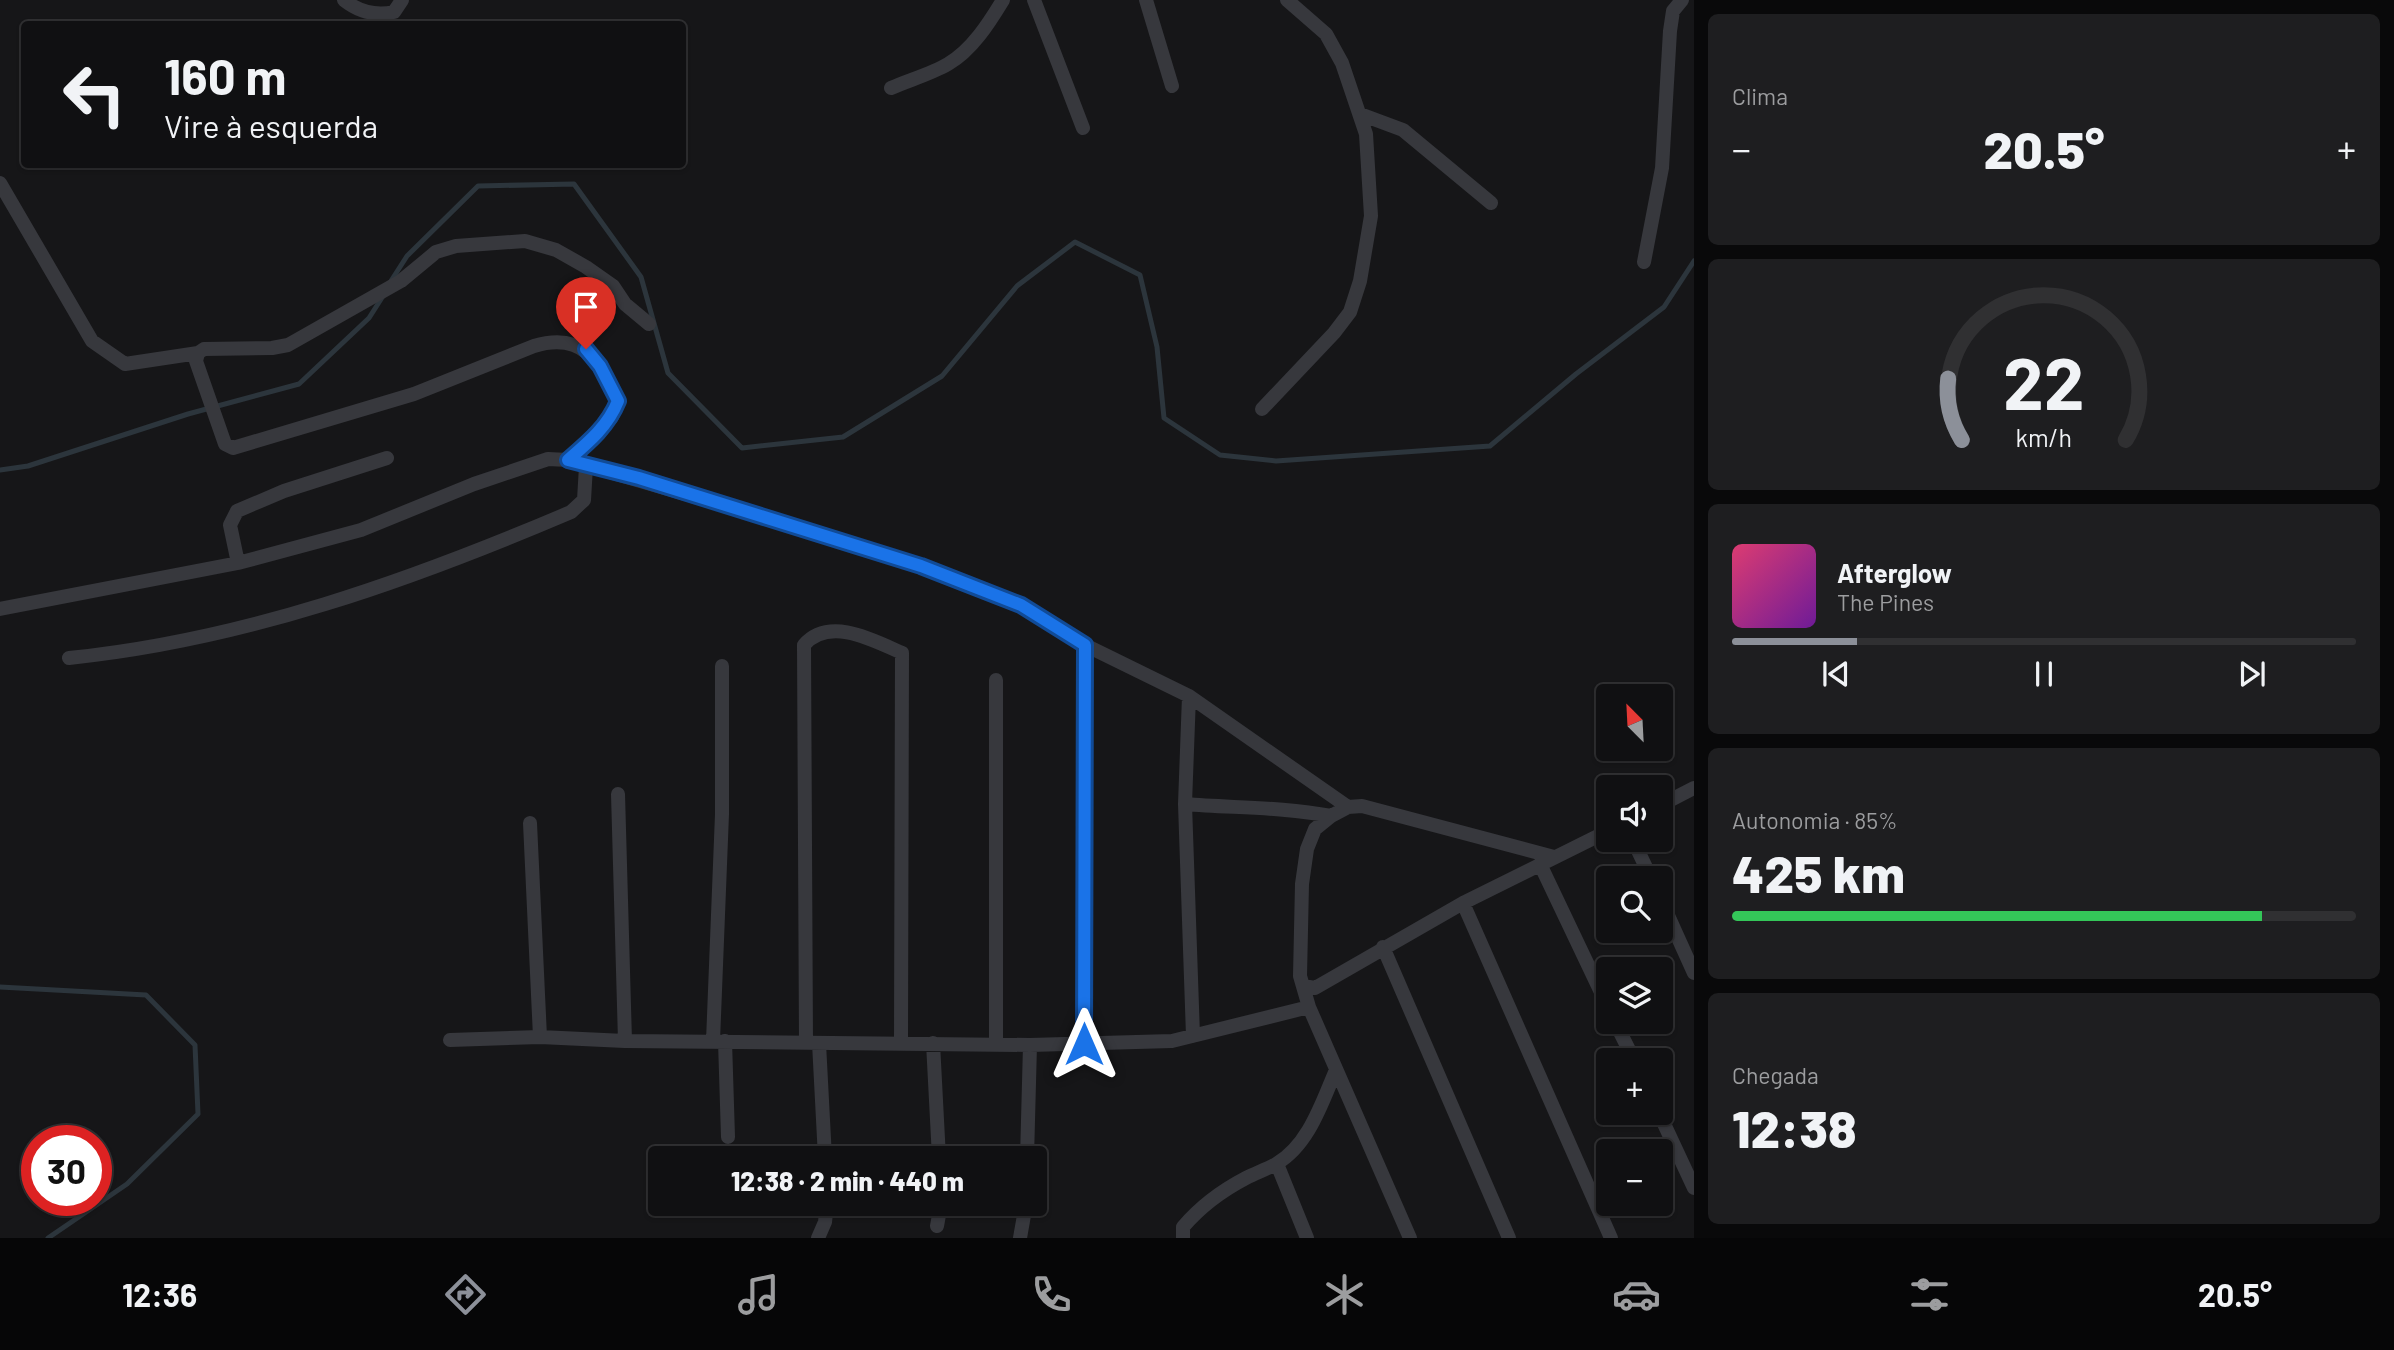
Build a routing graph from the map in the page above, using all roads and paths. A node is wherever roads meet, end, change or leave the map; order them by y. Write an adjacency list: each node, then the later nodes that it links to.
1 (344, 0): 2 (street)
2 (402, 0)
3 (1003, 0): 9 (street)
4 (1034, 0): 11 (street)
5 (1146, 0): 8 (street)
6 (1682, 0): 14 (street)
7 (1293, 2): 10 (street)
8 (1172, 86)
9 (891, 88)
10 (1360, 114): 13 (street); 17 (street)
11 (1083, 128)
12 (0, 183): 16 (street)
13 (1491, 203)
14 (1644, 262)
15 (649, 324): 16 (street)
16 (197, 357): 19 (street)
17 (1262, 409)
18 (387, 458): 21 (street)
19 (568, 460): 20 (street); 21 (street)
20 (586, 466): 23 (street); 24 (street)
21 (238, 563): 22 (street)
22 (0, 609)
23 (1085, 645): 27 (street); 54 (street)
24 (69, 658)
25 (722, 666): 49 (street)
26 (996, 680): 53 (street)
27 (1189, 696): 31 (street); 32 (street)
28 (1694, 788): 30 (street)
29 (618, 794): 48 (street)
30 (1673, 799)
31 (1185, 804): 33 (street); 46 (street)
32 (1348, 807): 33 (street); 36 (street)
33 (1331, 816): 43 (street)
34 (530, 823): 45 (street)
35 (1596, 837): 36 (street)
36 (1554, 857): 37 (street)
37 (1541, 864): 38 (street); 42 (street)
38 (1463, 903): 40 (street); 74 (street)
39 (1673, 927): 41 (street)
40 (1383, 947): 43 (street); 73 (street)
41 (1694, 973)
42 (1596, 981)
43 (1303, 986): 44 (street)
44 (1309, 1007): 46 (street); 56 (street)
45 (540, 1037): 47 (street); 48 (street)
46 (1193, 1037): 54 (street)
47 (450, 1040)
48 (625, 1041): 49 (street)
49 (719, 1041): 51 (street); 58 (street)
50 (901, 1042): 51 (street); 51 (street); 52 (street)
51 (813, 1043): 59 (street)
52 (933, 1043): 53 (street); 60 (street)
53 (996, 1043): 55 (street)
54 (1084, 1044): 55 (street)
55 (1030, 1045): 61 (street)
56 (1336, 1070): 62 (street); 72 (street)
57 (1665, 1125): 63 (street)
58 (728, 1137)
59 (824, 1146)
60 (938, 1146)
61 (1027, 1146)
62 (1277, 1164): 70 (street); 71 (street)
63 (1694, 1188)
64 (826, 1216): 68 (street)
65 (939, 1216): 67 (street)
66 (1024, 1216): 69 (street)
67 (937, 1226)
68 (818, 1238)
69 (1020, 1238)
70 (1183, 1238)
71 (1307, 1238)
72 (1410, 1238)
73 (1509, 1238)
74 (1611, 1238)

